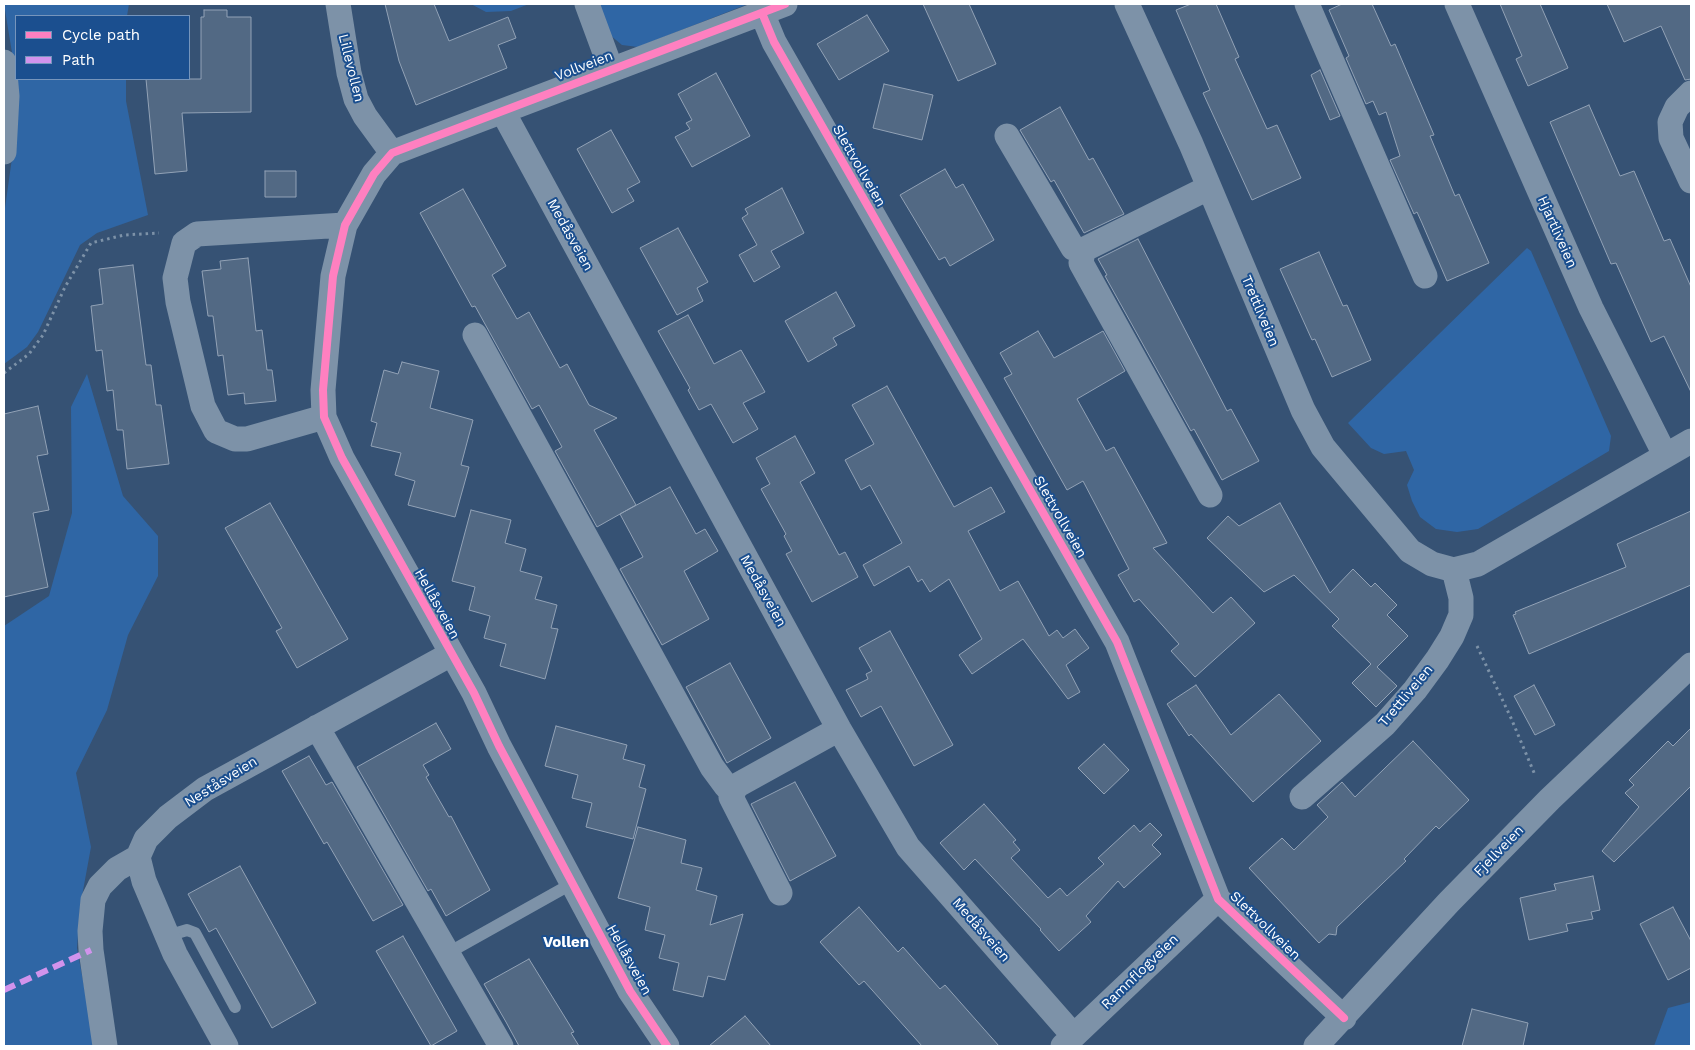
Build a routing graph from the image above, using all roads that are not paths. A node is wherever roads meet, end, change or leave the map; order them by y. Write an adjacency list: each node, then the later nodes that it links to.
1 (338, 4): 14 (street, Lillevollen)
2 (587, 4): 9 (street)
3 (785, 4): 7 (street, Vollveien)
4 (1128, 4): 16 (street, Trettliveien)
5 (1307, 4): 19 (street)
6 (1457, 4): 23 (street, Hjartliveien)
7 (761, 8): 9 (street, Vollveien); 35 (street, Slettvollveien)
8 (4, 62): 13 (street)
9 (610, 69): 11 (street, Vollveien)
10 (1691, 93): 15 (street)
11 (503, 112): 14 (street, Vollveien); 29 (street, Medåsveien)
12 (1007, 136): 18 (street)
13 (4, 152)
14 (392, 153): 17 (street, Hellåsveien)
15 (1691, 182)
16 (1208, 188): 18 (street); 25 (street, Trettliveien)
17 (345, 225): 21 (street, Hellåsveien); 21 (street)
18 (1083, 250): 24 (street)
19 (1425, 276)
20 (475, 334): 30 (street)
21 (324, 417): 26 (street, Hellåsveien)
22 (1691, 441): 23 (street)
23 (1665, 455): 25 (street)
24 (1210, 495)
25 (1454, 570): 31 (street, Trettliveien)
26 (451, 654): 28 (street, Neståsveien); 33 (street, Hellåsveien)
27 (1691, 665): 39 (street, Fjellveien)
28 (317, 727): 32 (street, Neståsveien); 37 (street)
29 (839, 729): 30 (street); 40 (street, Medåsveien)
30 (736, 786): 34 (street)
31 (1302, 797)
32 (138, 857): 36 (street); 41 (street)
33 (573, 883): 37 (lane); 44 (street, Hellåsveien)
34 (780, 893)
35 (1218, 899): 39 (street, Slettvollveien); 40 (street, Ramnflogveien)
36 (167, 936): 38 (lane); 42 (street)
37 (448, 953): 43 (street)
38 (235, 1007)
39 (1344, 1018): 45 (street, Fjellveien)
40 (1068, 1041)
41 (105, 1046)
42 (226, 1046)
43 (501, 1046)
44 (667, 1046)
45 (1316, 1046)

